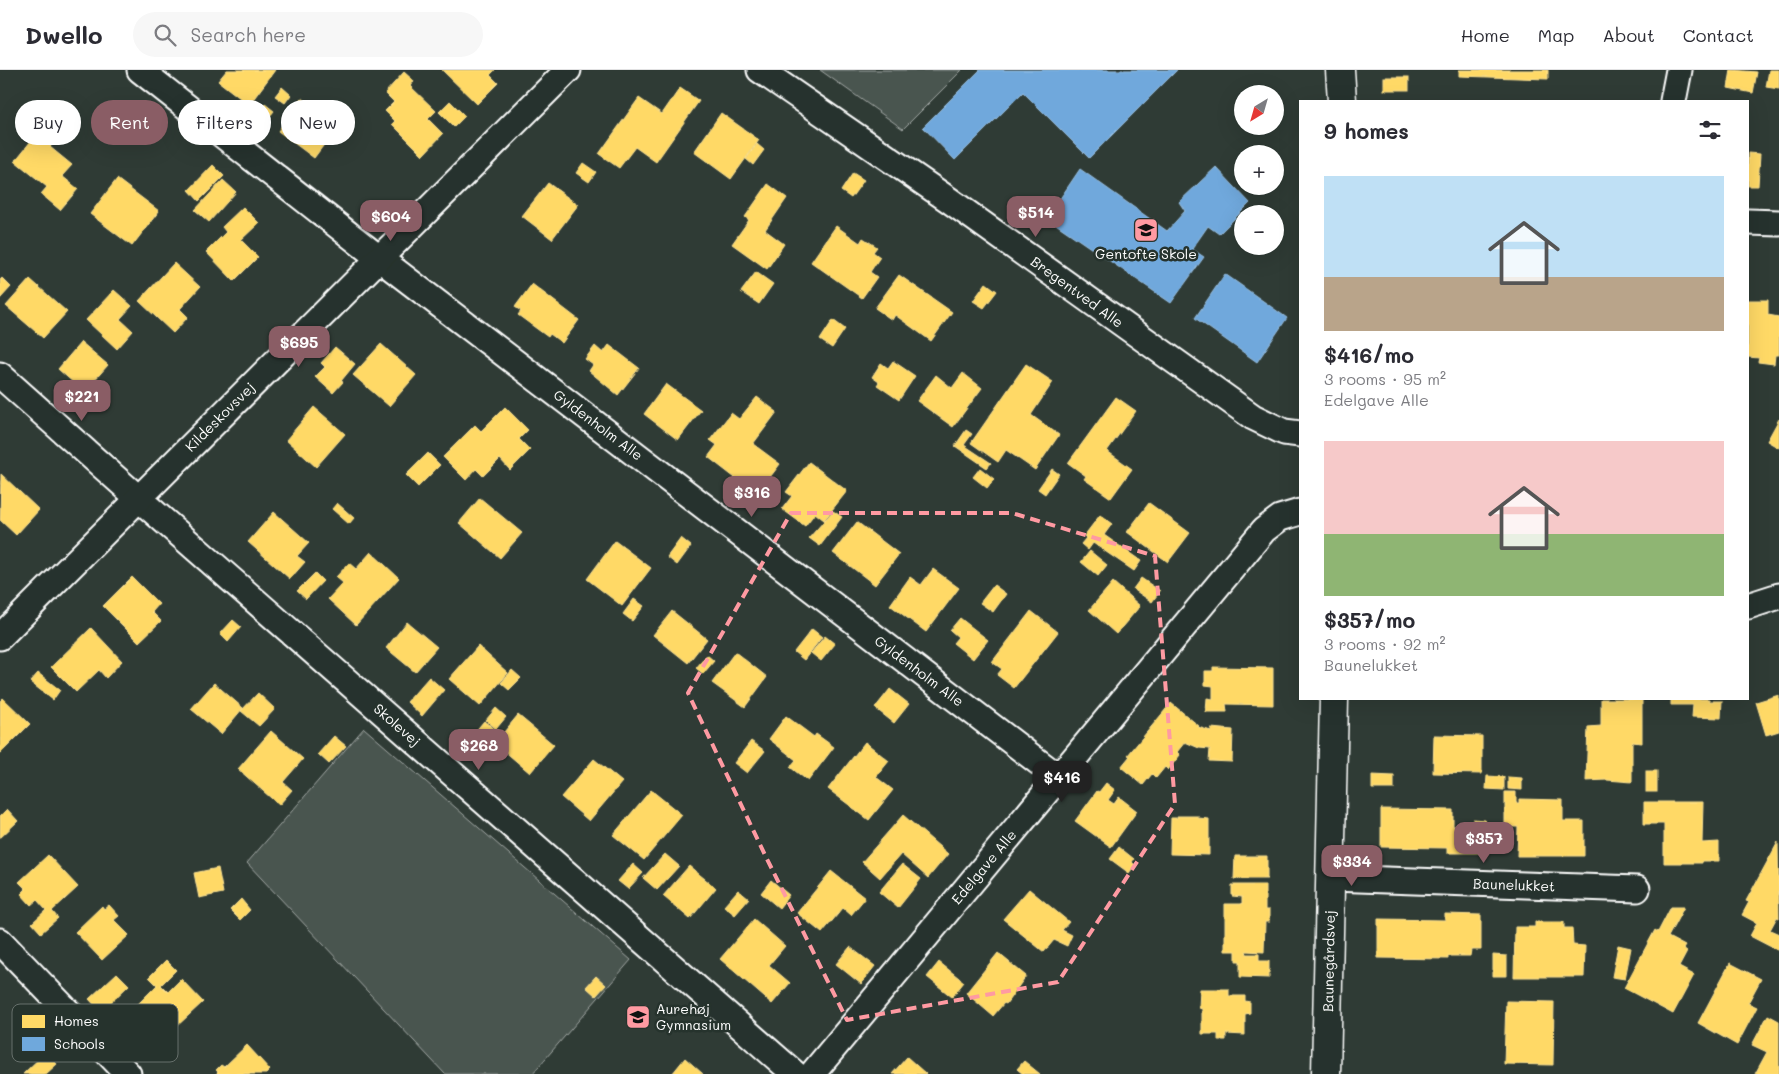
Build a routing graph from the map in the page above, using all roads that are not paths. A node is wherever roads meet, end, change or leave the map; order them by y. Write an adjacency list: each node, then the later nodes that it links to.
1 (140, 70): 10 (street, Gyldenholm Alle)
2 (568, 70): 10 (street, Kildeskovsvej)
3 (760, 70): 12 (street, Bregentved Alle)
4 (1340, 70): 6 (street)
5 (1679, 70): 7 (street)
6 (1342, 100)
7 (1672, 100)
8 (1749, 222): 9 (street)
9 (1779, 223)
10 (380, 259): 13 (street, Kildeskovsvej); 19 (street, Gyldenholm Alle)
11 (0, 375): 13 (street, Skolevej)
12 (1299, 434)
13 (138, 498): 17 (street, Kildeskovsvej); 26 (street, Skolevej)
14 (1299, 512): 19 (street, Edelgave Alle)
15 (1779, 596): 16 (street)
16 (1749, 606)
17 (0, 637)
18 (1334, 700): 20 (street, Baunegårdsvej)
19 (1058, 777): 27 (street, Edelgave Alle)
20 (1331, 878): 21 (street, Baunelukket); 28 (street, Baunegårdsvej)
21 (1637, 889)
22 (0, 941): 23 (street)
23 (61, 1004)
24 (116, 1062): 25 (street)
25 (128, 1074)
26 (795, 1074)
27 (812, 1074)
28 (1326, 1074)

